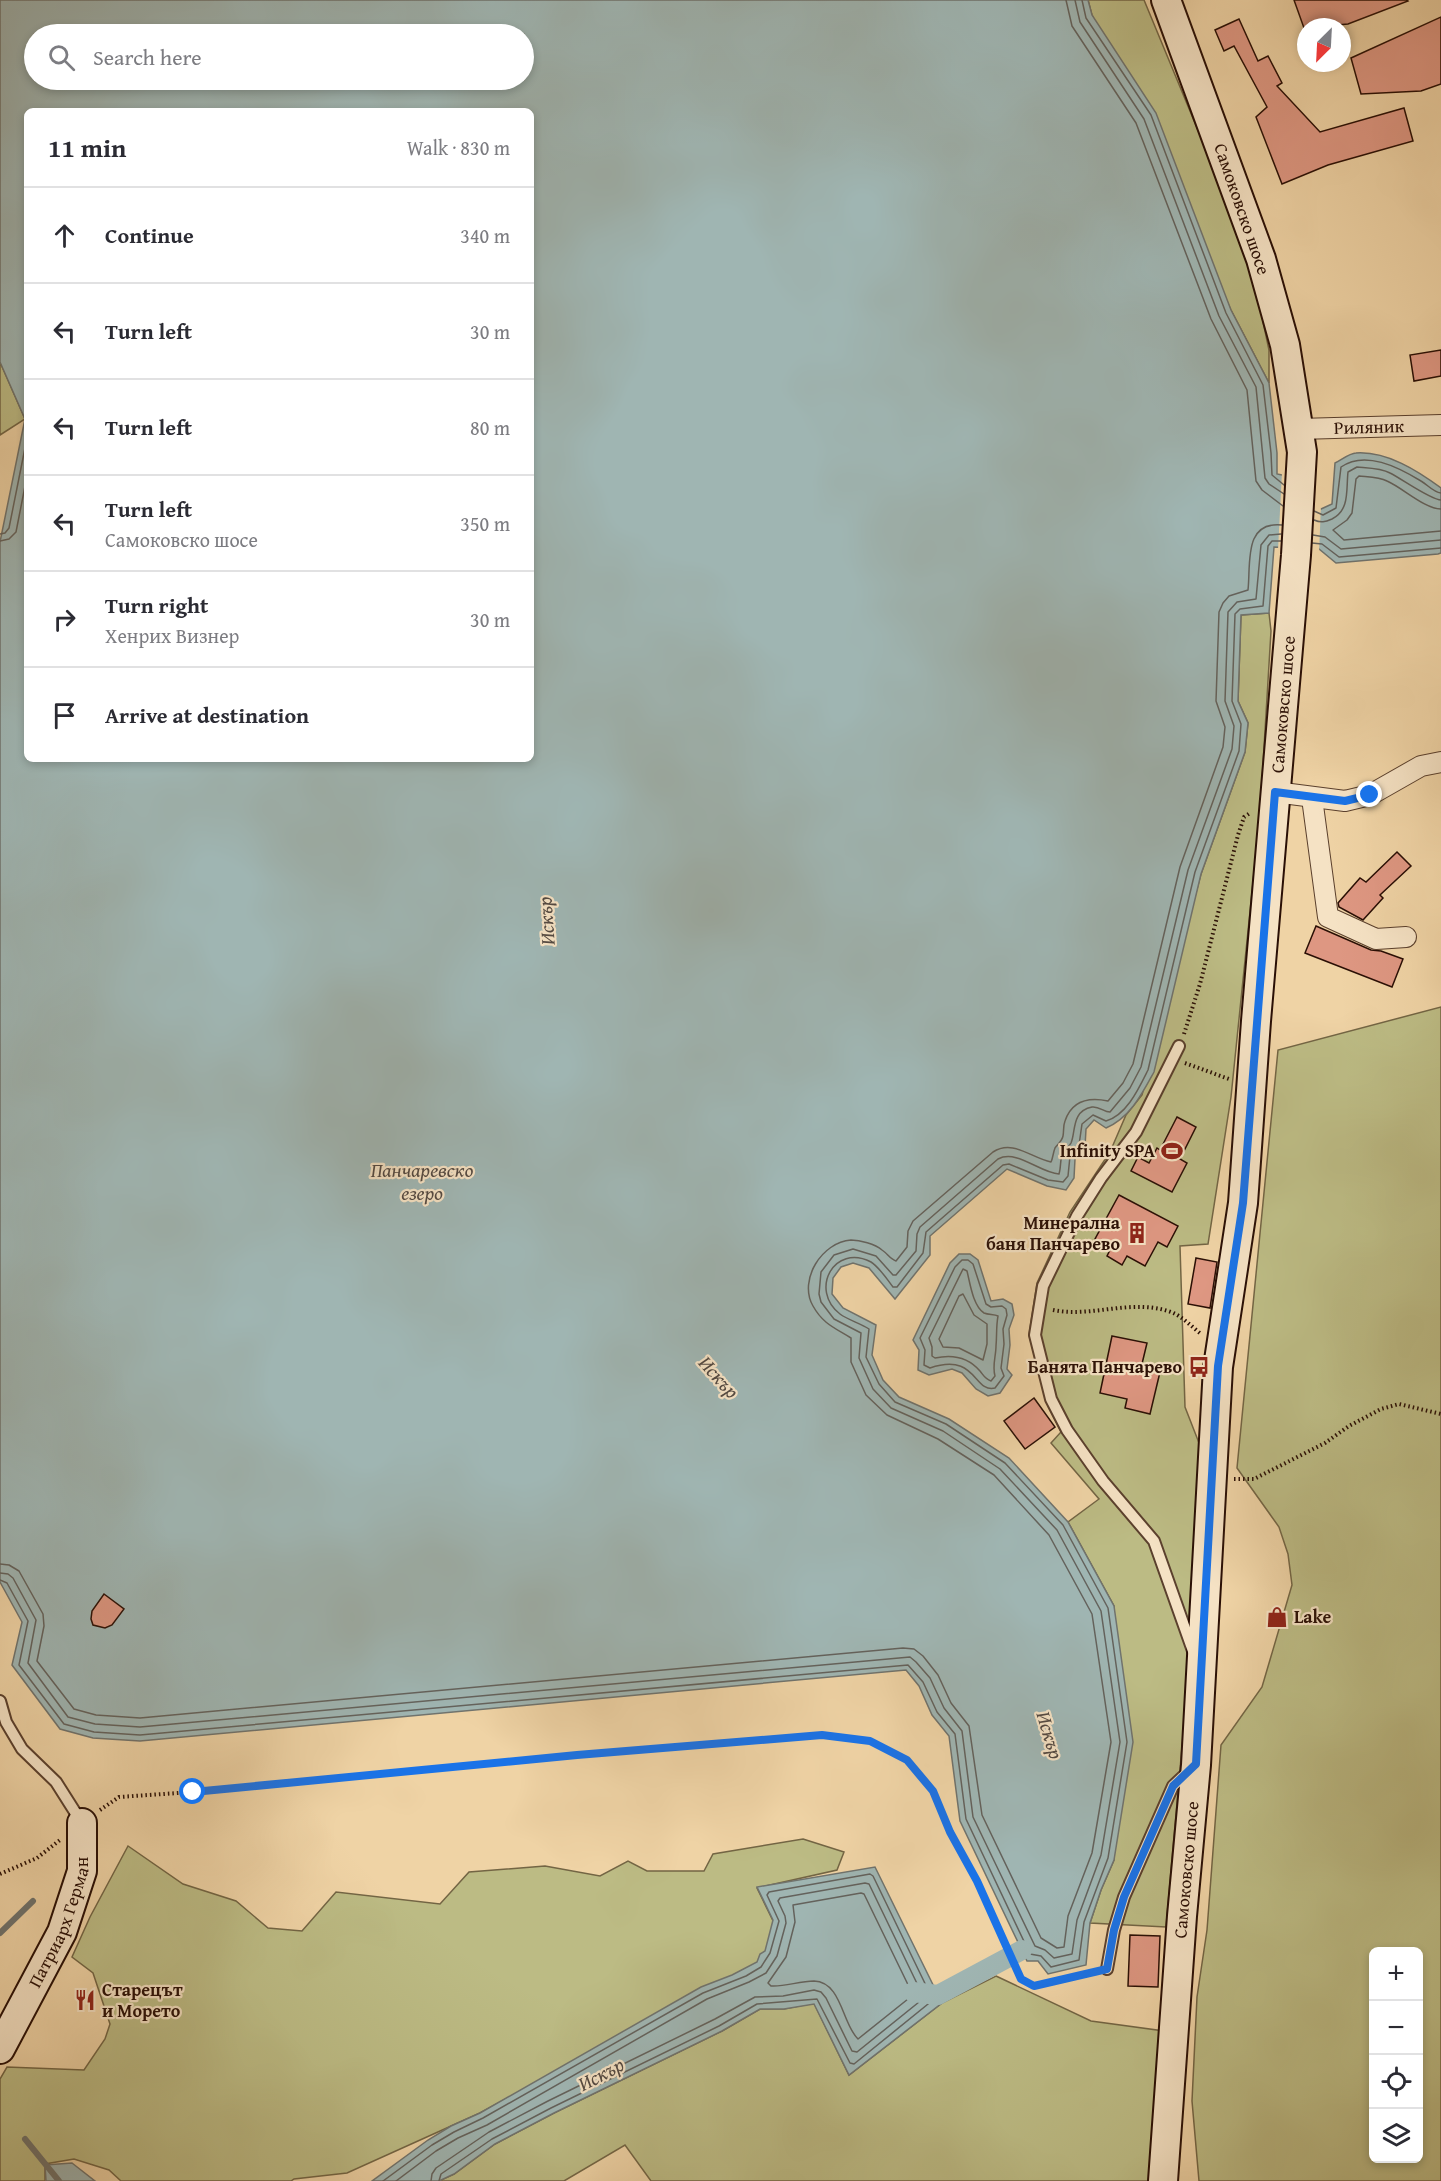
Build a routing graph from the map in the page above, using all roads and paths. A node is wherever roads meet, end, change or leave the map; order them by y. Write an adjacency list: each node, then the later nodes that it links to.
1 (1166, 0): 3 (main road, Самоковско шосе)
2 (1441, 425): 3 (street, Риляник)
3 (1299, 429): 5 (main road, Самоковско шосе)
4 (1441, 762): 6 (street)
5 (1275, 792): 6 (street); 11 (main road, Самоковско шосе)
6 (1312, 798): 8 (street)
7 (1238, 835): 9 (path)
8 (1406, 938)
9 (1179, 1046): 10 (lane)
10 (1173, 1059): 11 (path); 12 (lane)
11 (1251, 1088): 13 (main road, Самоковско шосе)
12 (1039, 1307): 13 (path); 16 (lane)
13 (1221, 1350): 16 (main road, Самоковско шосе)
14 (1441, 1414): 15 (path)
15 (1254, 1479)
16 (1202, 1677): 18 (main road, Самоковско шосе)
17 (0, 1701): 19 (lane)
18 (1196, 1764): 21 (lane); 23 (main road, Самоковско шосе)
19 (82, 1823): 20 (path); 21 (path); 22 (main road, Патриарх Герман)
20 (0, 1874)
21 (1107, 1969)
22 (0, 2049)
23 (1163, 2181)

